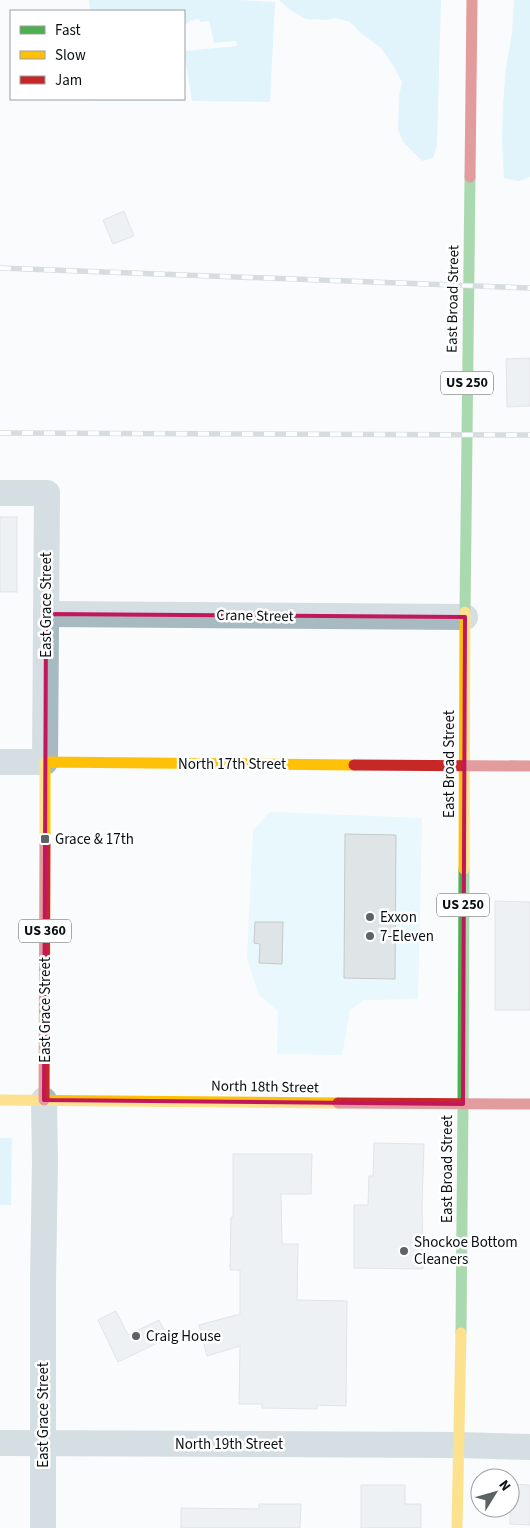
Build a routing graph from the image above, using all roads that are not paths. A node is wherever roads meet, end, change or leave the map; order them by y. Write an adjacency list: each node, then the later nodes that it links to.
1 (472, 0): 4 (main road, East Broad Street / US 250)
2 (0, 493): 3 (street, East Grace Street)
3 (46, 614): 4 (street, Crane Street); 6 (street, East Grace Street)
4 (465, 617): 7 (main road, East Broad Street / US 250)
5 (0, 762): 6 (street, North 17th Street)
6 (45, 762): 7 (main road, North 17th Street); 10 (main road, East Grace Street / US 360)
7 (464, 766): 8 (main road, North 17th Street); 11 (main road, East Broad Street / US 250)
8 (530, 766)
9 (0, 1100): 10 (main road, North 18th Street)
10 (44, 1100): 11 (main road, North 18th Street); 14 (street, East Grace Street)
11 (462, 1104): 12 (main road, North 18th Street); 15 (main road, East Broad Street / US 250)
12 (530, 1104)
13 (0, 1443): 14 (street, North 19th Street)
14 (44, 1443): 15 (street, North 19th Street); 17 (street, East Grace Street)
15 (458, 1445): 16 (street, North 19th Street); 18 (main road, East Broad Street / US 250)
16 (530, 1447)
17 (43, 1528)
18 (457, 1528)

